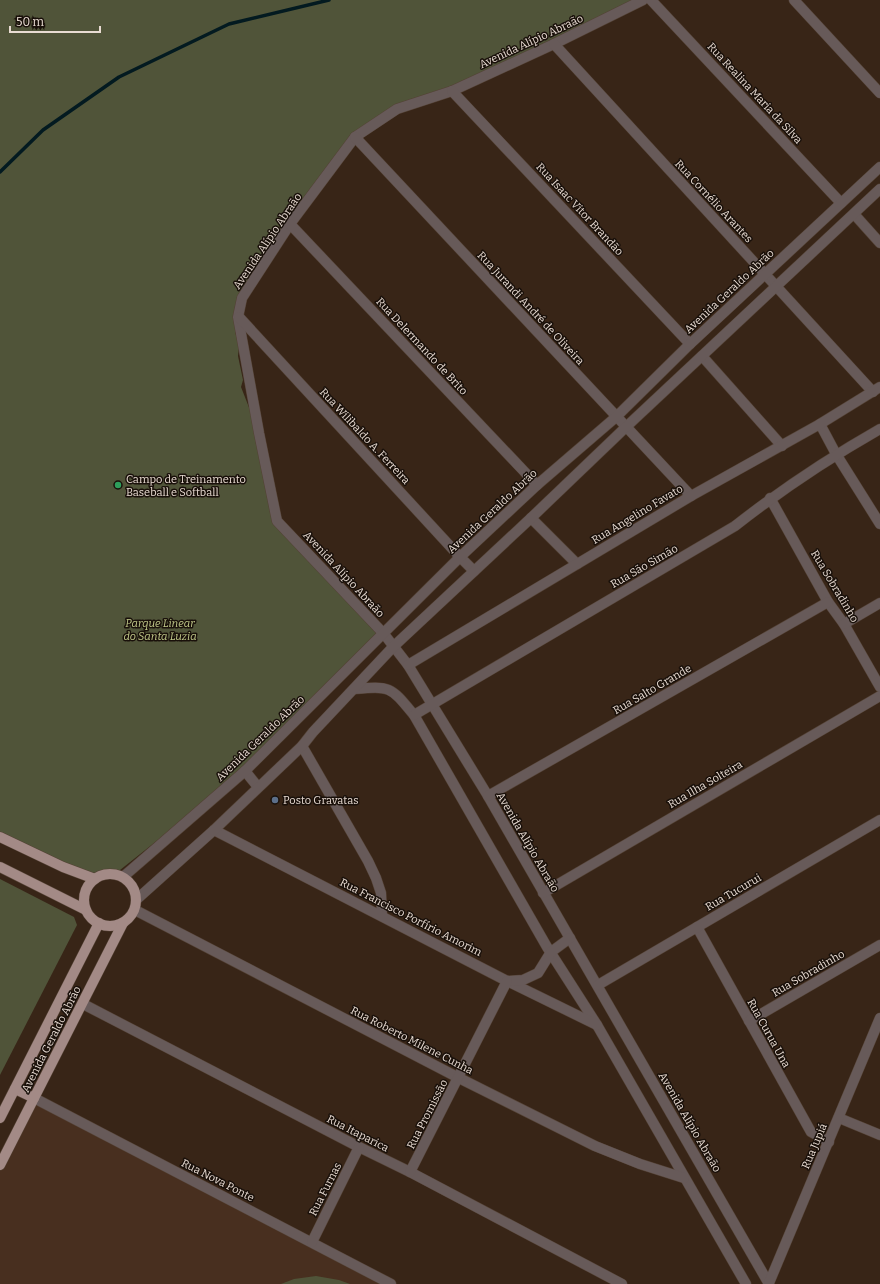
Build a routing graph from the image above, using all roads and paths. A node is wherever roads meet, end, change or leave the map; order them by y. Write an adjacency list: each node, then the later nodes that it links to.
1 (651, 0): 10 (street, Rua Realina Maria da Silva)
2 (794, 0): 6 (street)
3 (639, 1): 4 (street, Avenida Alípio Abraão)
4 (554, 44): 5 (street, Avenida Alípio Abraão); 14 (street, Rua Cornélio Arantes)
5 (452, 91): 7 (street, Avenida Alípio Abraão); 17 (street, Rua Isaac Vitor Brandão)
6 (880, 93)
7 (354, 137): 12 (street, Avenida Alípio Abraão); 20 (street, Rua Jurandi André de Oliveira)
8 (880, 167): 10 (street, Avenida Geraldo Abrão)
9 (880, 189): 11 (street, Avenida Geraldo Abrão)
10 (841, 203): 14 (street, Avenida Geraldo Abrão)
11 (854, 214): 13 (street); 15 (street, Avenida Geraldo Abrão)
12 (290, 224): 16 (street, Avenida Alípio Abraão); 26 (street, Rua Delermando de Brito)
13 (880, 243)
14 (766, 274): 15 (street, Rua Cornélio Arantes); 17 (street, Avenida Geraldo Abrão)
15 (776, 286): 18 (street, Avenida Geraldo Abrão); 19 (street, Rua Cornélio Arantes)
16 (238, 317): 31 (street, Rua Wilibaldo A. Ferreira); 37 (street, Avenida Alípio Abraão)
17 (690, 344): 20 (street, Avenida Geraldo Abrão)
18 (702, 356): 22 (street, Avenida Geraldo Abrão); 24 (street)
19 (876, 390): 21 (street, Rua Angelino Favato)
20 (616, 417): 22 (street, Rua Jurandi André de Oliveira); 26 (street, Avenida Geraldo Abrão)
21 (820, 424): 24 (street, Rua Angelino Favato); 25 (street)
22 (626, 426): 27 (street, Rua Jurandi André de Oliveira); 29 (street, Avenida Geraldo Abrão)
23 (880, 429): 25 (street, Rua São Simão)
24 (782, 446): 27 (street, Rua Angelino Favato)
25 (836, 454): 28 (street, Rua São Simão); 30 (street)
26 (537, 485): 31 (street, Avenida Geraldo Abrão)
27 (691, 496): 32 (street, Rua Angelino Favato)
28 (770, 498): 34 (street, Rua Sobradinho); 43 (street, Rua São Simão)
29 (531, 518): 32 (street); 33 (street, Avenida Geraldo Abrão)
30 (880, 524)
31 (460, 557): 33 (street, Rua Wilibaldo A. Ferreira); 37 (street, Avenida Geraldo Abrão)
32 (577, 564): 39 (street, Rua Angelino Favato)
33 (474, 571): 38 (street, Avenida Geraldo Abrão)
34 (828, 602): 36 (street, Rua Sobradinho); 48 (street, Rua Salto Grande)
35 (880, 603): 36 (street)
36 (844, 624): 40 (street, Rua Sobradinho)
37 (384, 634): 38 (street, Avenida Alípio Abraão); 46 (street, Avenida Geraldo Abrão)
38 (393, 647): 39 (street, Avenida Alípio Abraão); 41 (street, Avenida Geraldo Abrão)
39 (408, 664): 43 (street, Avenida Alípio Abraão)
40 (880, 687)
41 (354, 689): 44 (street); 45 (street, Avenida Geraldo Abrão)
42 (880, 696): 55 (street, Rua Ilha Solteira)
43 (432, 704): 44 (street, Rua São Simão); 48 (street, Avenida Alípio Abraão)
44 (414, 715): 64 (street)
45 (302, 746): 47 (street, Avenida Geraldo Abrão); 58 (street)
46 (245, 771): 47 (street); 53 (street, Avenida Geraldo Abrão)
47 (258, 786): 50 (street, Avenida Geraldo Abrão)
48 (488, 796): 55 (street, Avenida Alípio Abraão)
49 (880, 820): 61 (street, Rua Tucurui)
50 (214, 830): 56 (street, Avenida Geraldo Abrão); 58 (street, Rua Francisco Porfírio Amorim)
51 (0, 837): 54 (main road)
52 (0, 867): 57 (main road)
53 (123, 877): 54 (main road); 56 (main road)
54 (95, 879): 57 (main road)
55 (543, 893): 62 (street, Avenida Alípio Abraão)
56 (135, 905): 59 (main road, Avenida Geraldo Abrão); 71 (street, Rua Roberto Milene Cunha)
57 (86, 910): 60 (main road)
58 (382, 916): 65 (street, Rua Francisco Porfírio Amorim)
59 (123, 923): 60 (main road); 67 (main road, Avenida Geraldo Abrão)
60 (99, 924): 72 (main road, Avenida Geraldo Abrão)
61 (698, 927): 66 (street, Rua Tucurui); 69 (street, Rua Curua Una)
62 (570, 938): 64 (street); 66 (street, Avenida Alípio Abraão)
63 (880, 946): 69 (street, Rua Sobradinho)
64 (551, 952): 65 (street); 70 (street)
65 (508, 981): 70 (street, Rua Francisco Porfírio Amorim); 71 (street, Rua Promissão)
66 (598, 985): 86 (street, Avenida Alípio Abraão)
67 (83, 1004): 73 (main road, Avenida Geraldo Abrão); 78 (street, Rua Itaparica)
68 (880, 1018): 75 (street, Rua Jupiá)
69 (749, 1021): 77 (street, Rua Curua Una)
70 (597, 1025): 81 (street)
71 (459, 1078): 80 (street, Rua Promissão); 81 (street, Rua Roberto Milene Cunha)
72 (15, 1089): 73 (main road); 74 (main road, Avenida Geraldo Abrão)
73 (34, 1098): 79 (main road, Avenida Geraldo Abrão); 82 (street, Rua Nova Ponte)
74 (0, 1118)
75 (839, 1118): 76 (street); 77 (street, Rua Jupiá)
76 (880, 1135)
77 (829, 1142): 86 (street, Rua Jupiá)
78 (359, 1148): 80 (street, Rua Itaparica); 82 (street, Rua Furnas)
79 (0, 1165)
80 (410, 1172): 83 (street, Rua Itaparica)
81 (684, 1178): 85 (street)
82 (312, 1242): 84 (street, Rua Nova Ponte)
83 (619, 1283)
84 (391, 1284)
85 (746, 1284)
86 (769, 1284)

